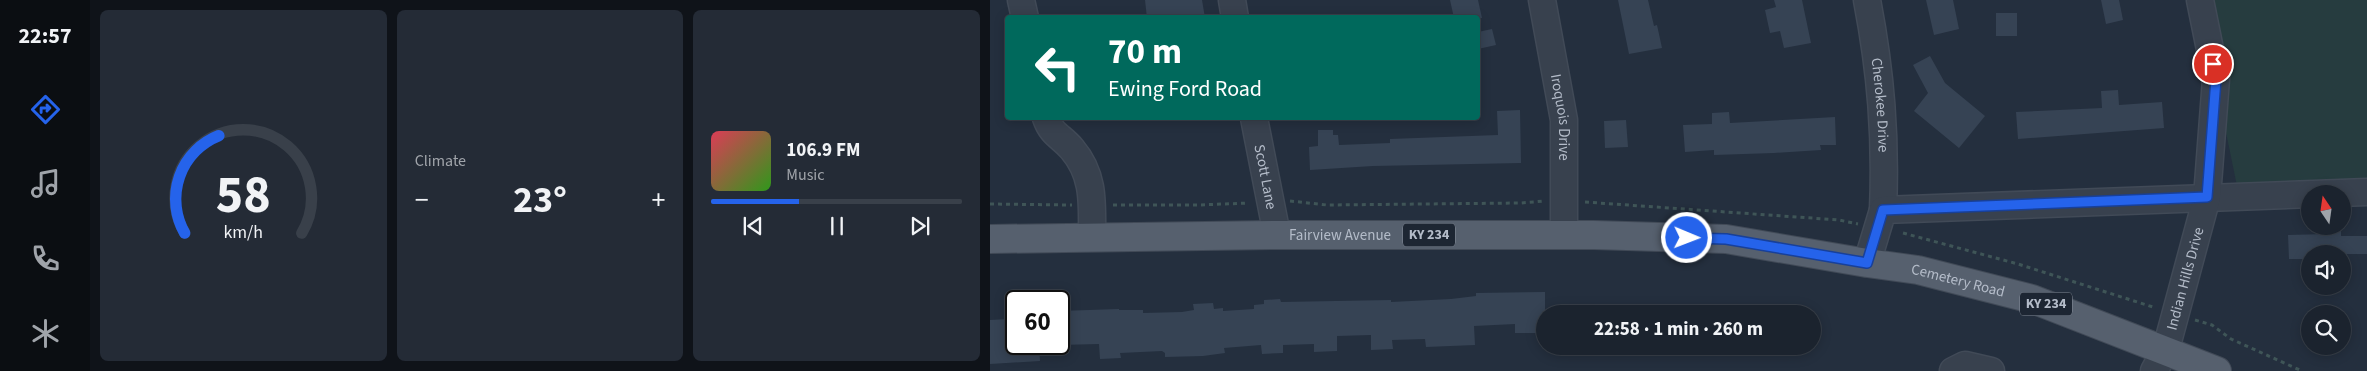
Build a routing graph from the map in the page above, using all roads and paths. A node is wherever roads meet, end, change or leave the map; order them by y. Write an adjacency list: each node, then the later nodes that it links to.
1 (1021, 0): 6 (street)
2 (1232, 0): 7 (street)
3 (1542, 0): 14 (street, Iroquois Drive)
4 (1867, 0): 12 (street, Cherokee Drive)
5 (2200, 0): 11 (street, Indian Hills Drive)
6 (1024, 15)
7 (1234, 15)
8 (1047, 120): 15 (street)
9 (1254, 120): 13 (street, Scott Lane)
10 (2367, 192): 11 (street)
11 (2207, 197): 12 (street); 18 (street, Indian Hills Drive)
12 (1883, 210): 17 (street, Cherokee Drive)
13 (1277, 235): 14 (main road, Fairview Avenue / KY 234); 15 (main road, Fairview Avenue / KY 234)
14 (1564, 236): 17 (main road, Fairview Avenue / KY 234)
15 (1092, 238): 16 (main road, Fairview Avenue / KY 234)
16 (990, 239)
17 (1867, 263): 18 (main road, Cemetery Road / KY 234)
18 (2160, 360): 21 (main road, Cemetery Road / KY 234)
19 (1953, 371): 20 (street)
20 (1991, 371)
21 (2217, 371)

